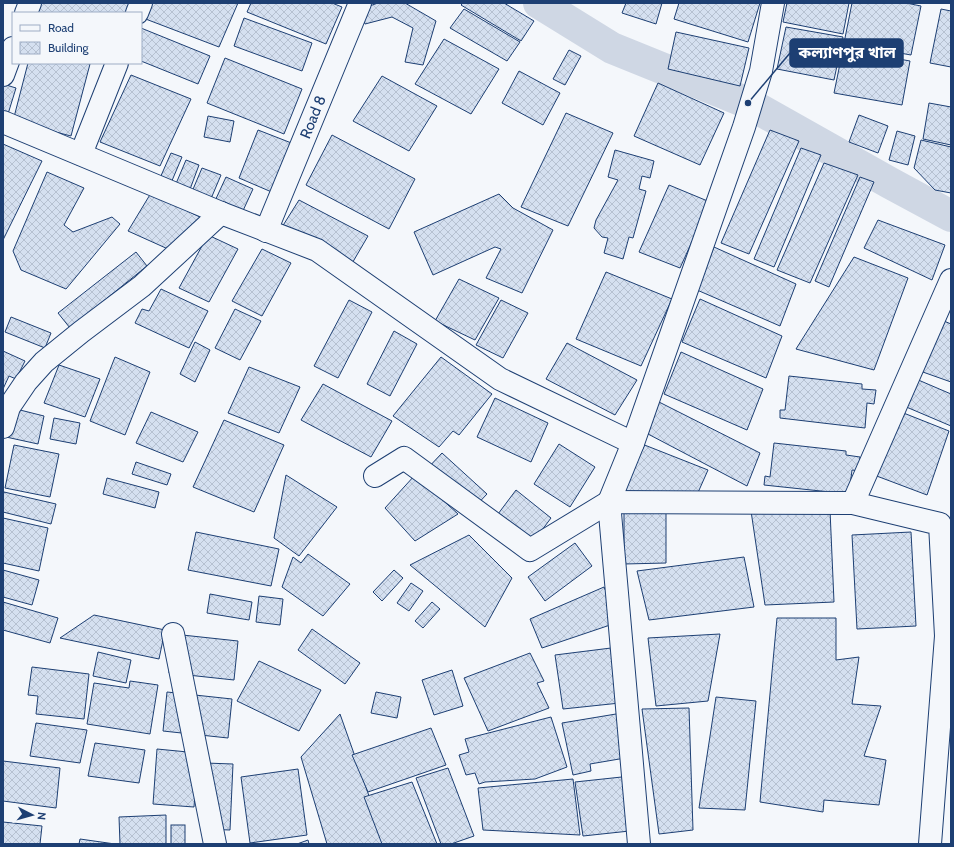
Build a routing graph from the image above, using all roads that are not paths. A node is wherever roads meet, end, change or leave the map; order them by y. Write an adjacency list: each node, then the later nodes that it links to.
1 (360, 3): 9 (street, Road 8)
2 (773, 3): 12 (street)
3 (12, 51): 5 (street)
4 (117, 64): 7 (street)
5 (3, 74)
6 (3, 122): 7 (street)
7 (81, 154): 8 (street)
8 (221, 213): 9 (street); 11 (street)
9 (266, 231): 12 (street)
10 (951, 280): 15 (street)
11 (5, 413)
12 (633, 443): 14 (street)
13 (375, 476): 14 (street)
14 (609, 502): 15 (street); 18 (street)
15 (853, 503): 19 (street)
16 (174, 634): 17 (street)
17 (215, 844)
18 (639, 844)
19 (930, 844)

